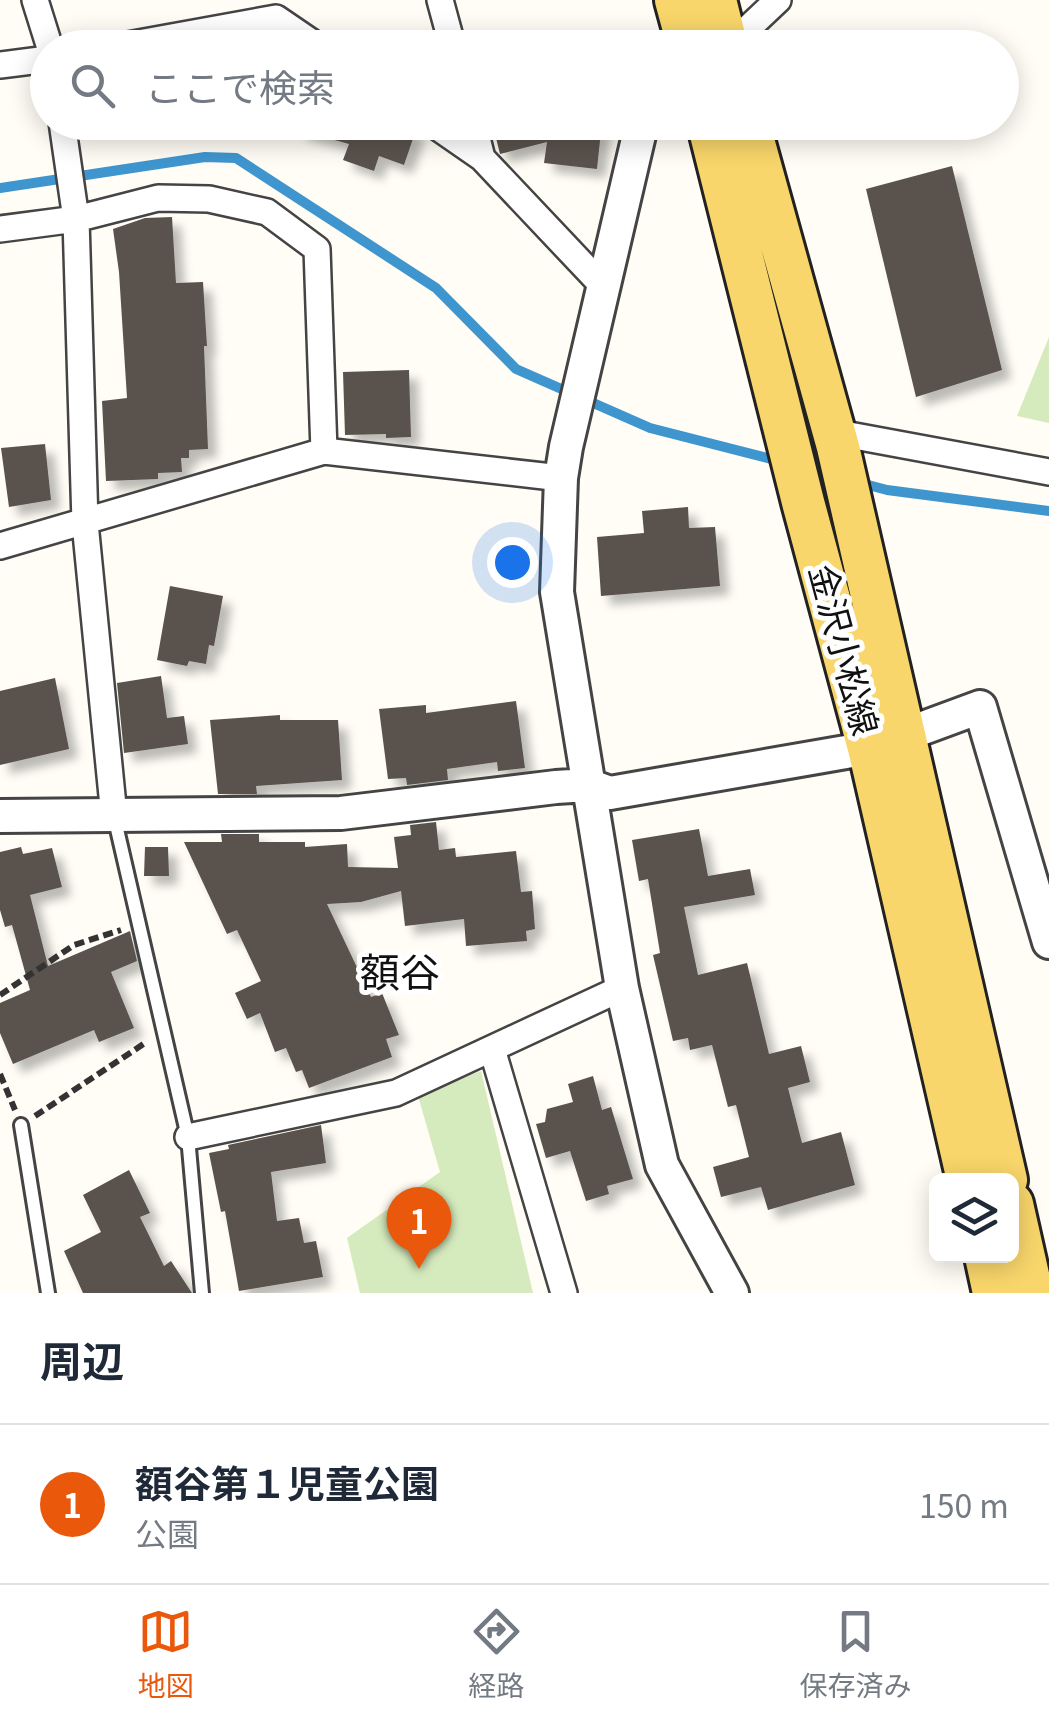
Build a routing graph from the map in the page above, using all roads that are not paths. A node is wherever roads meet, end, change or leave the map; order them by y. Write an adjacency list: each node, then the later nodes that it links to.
1 (35, 0): 7 (street)
2 (440, 0): 10 (street)
3 (676, 0): 11 (main road)
4 (714, 0): 12 (main road)
5 (778, 0): 13 (street)
6 (234, 12): 8 (street); 9 (street)
7 (44, 30)
8 (172, 30)
9 (294, 30)
10 (448, 30)
11 (684, 30)
12 (722, 30)
13 (746, 30)
14 (30, 62): 15 (street)
15 (0, 66)
16 (64, 140): 23 (street)
17 (456, 140): 22 (street)
18 (477, 140): 22 (street)
19 (638, 140): 25 (street)
20 (712, 140): 32 (main road, 金沢小松線)
21 (753, 140): 26 (main road, 金沢小松線)
22 (482, 158): 25 (street)
23 (74, 210): 24 (street); 27 (street); 30 (street)
24 (0, 229)
25 (602, 284): 28 (street)
26 (835, 439): 29 (street); 32 (main road, 金沢小松線)
27 (324, 452): 28 (street); 30 (street)
28 (563, 462): 33 (street)
29 (1049, 472)
30 (85, 523): 31 (street); 35 (street)
31 (0, 546)
32 (886, 741): 33 (street); 36 (street); 42 (main road, 金沢小松線); 43 (main road, 金沢小松線)
33 (588, 785): 35 (street); 38 (street)
34 (0, 816): 35 (street)
35 (114, 816): 41 (lane)
36 (1038, 868): 37 (street)
37 (1049, 942)
38 (622, 988): 39 (street); 49 (street)
39 (492, 1048): 41 (street); 48 (street)
40 (21, 1125): 46 (lane)
41 (188, 1137): 47 (lane)
42 (967, 1173)
43 (1004, 1173)
44 (1019, 1235): 51 (main road)
45 (988, 1263): 50 (main road)
46 (48, 1293)
47 (202, 1293)
48 (564, 1293)
49 (732, 1293)
50 (994, 1293)
51 (1032, 1293)

